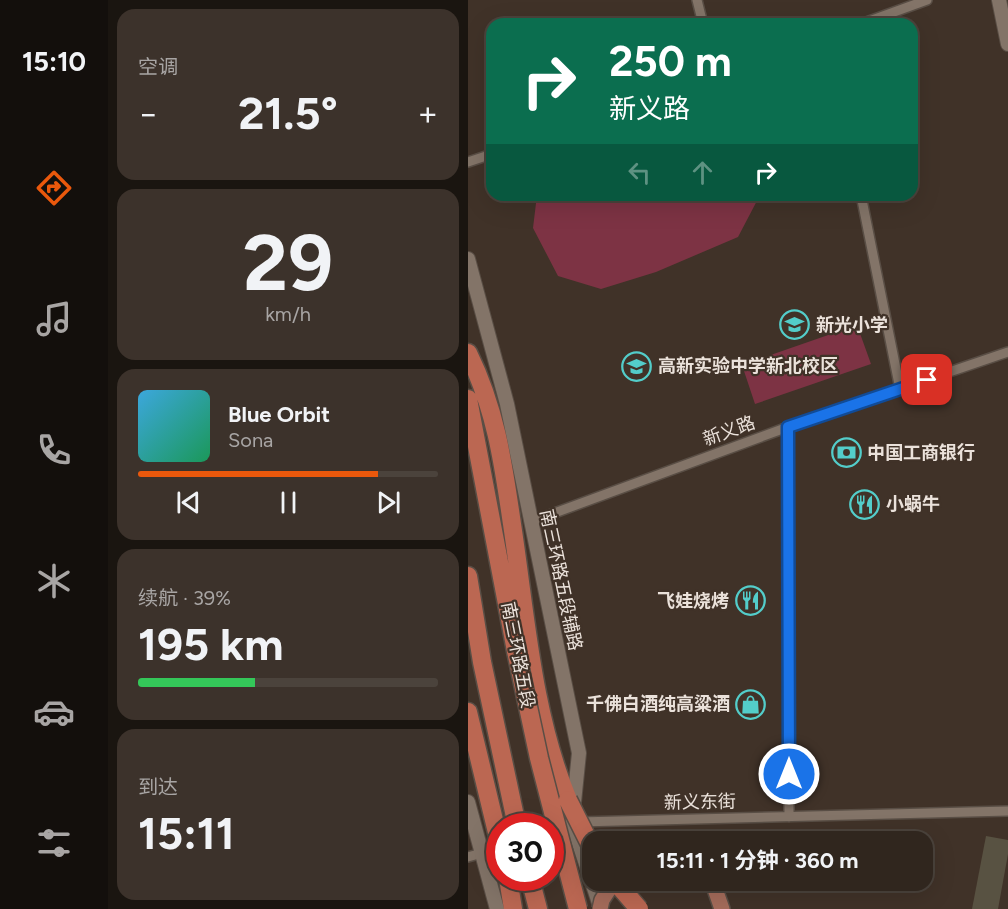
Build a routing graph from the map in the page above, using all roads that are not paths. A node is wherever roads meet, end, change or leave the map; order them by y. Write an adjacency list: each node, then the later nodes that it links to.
1 (697, 0): 4 (street)
2 (927, 0): 5 (street)
3 (999, 0): 6 (main road)
4 (702, 18)
5 (878, 18)
6 (1008, 44)
7 (486, 156): 8 (street)
8 (468, 162)
9 (862, 201): 13 (street)
10 (468, 259): 16 (main road, 南三环路五段辅路)
11 (1008, 352): 13 (street, 新义路)
12 (468, 353): 26 (highway, bridge)
13 (900, 389): 15 (street, 新义路)
14 (468, 399): 38 (highway, 南三环路五段, bridge)
15 (788, 427): 16 (street, 新义路); 23 (street)
16 (530, 522): 24 (main road, 南三环路五段辅路)
17 (468, 576): 22 (highway, 南三环路五段)
18 (468, 712): 21 (highway)
19 (468, 802): 28 (main road)
20 (1008, 811): 23 (street, 新义东街)
21 (492, 813)
22 (515, 813)
23 (789, 817): 24 (street, 新义东街)
24 (572, 822): 25 (street, 新义东街); 39 (main road, 南三环路五段辅路)
25 (564, 825)
26 (584, 831)
27 (486, 851): 28 (street)
28 (482, 853): 29 (street); 35 (main road)
29 (468, 857)
30 (510, 891): 36 (highway)
31 (533, 891): 37 (highway)
32 (607, 891): 39 (main road, bridge)
33 (623, 891): 40 (highway, bridge)
34 (714, 891): 41 (main road)
35 (497, 909)
36 (513, 909)
37 (538, 909)
38 (578, 909)
39 (600, 909)
40 (639, 909)
41 (722, 909)

